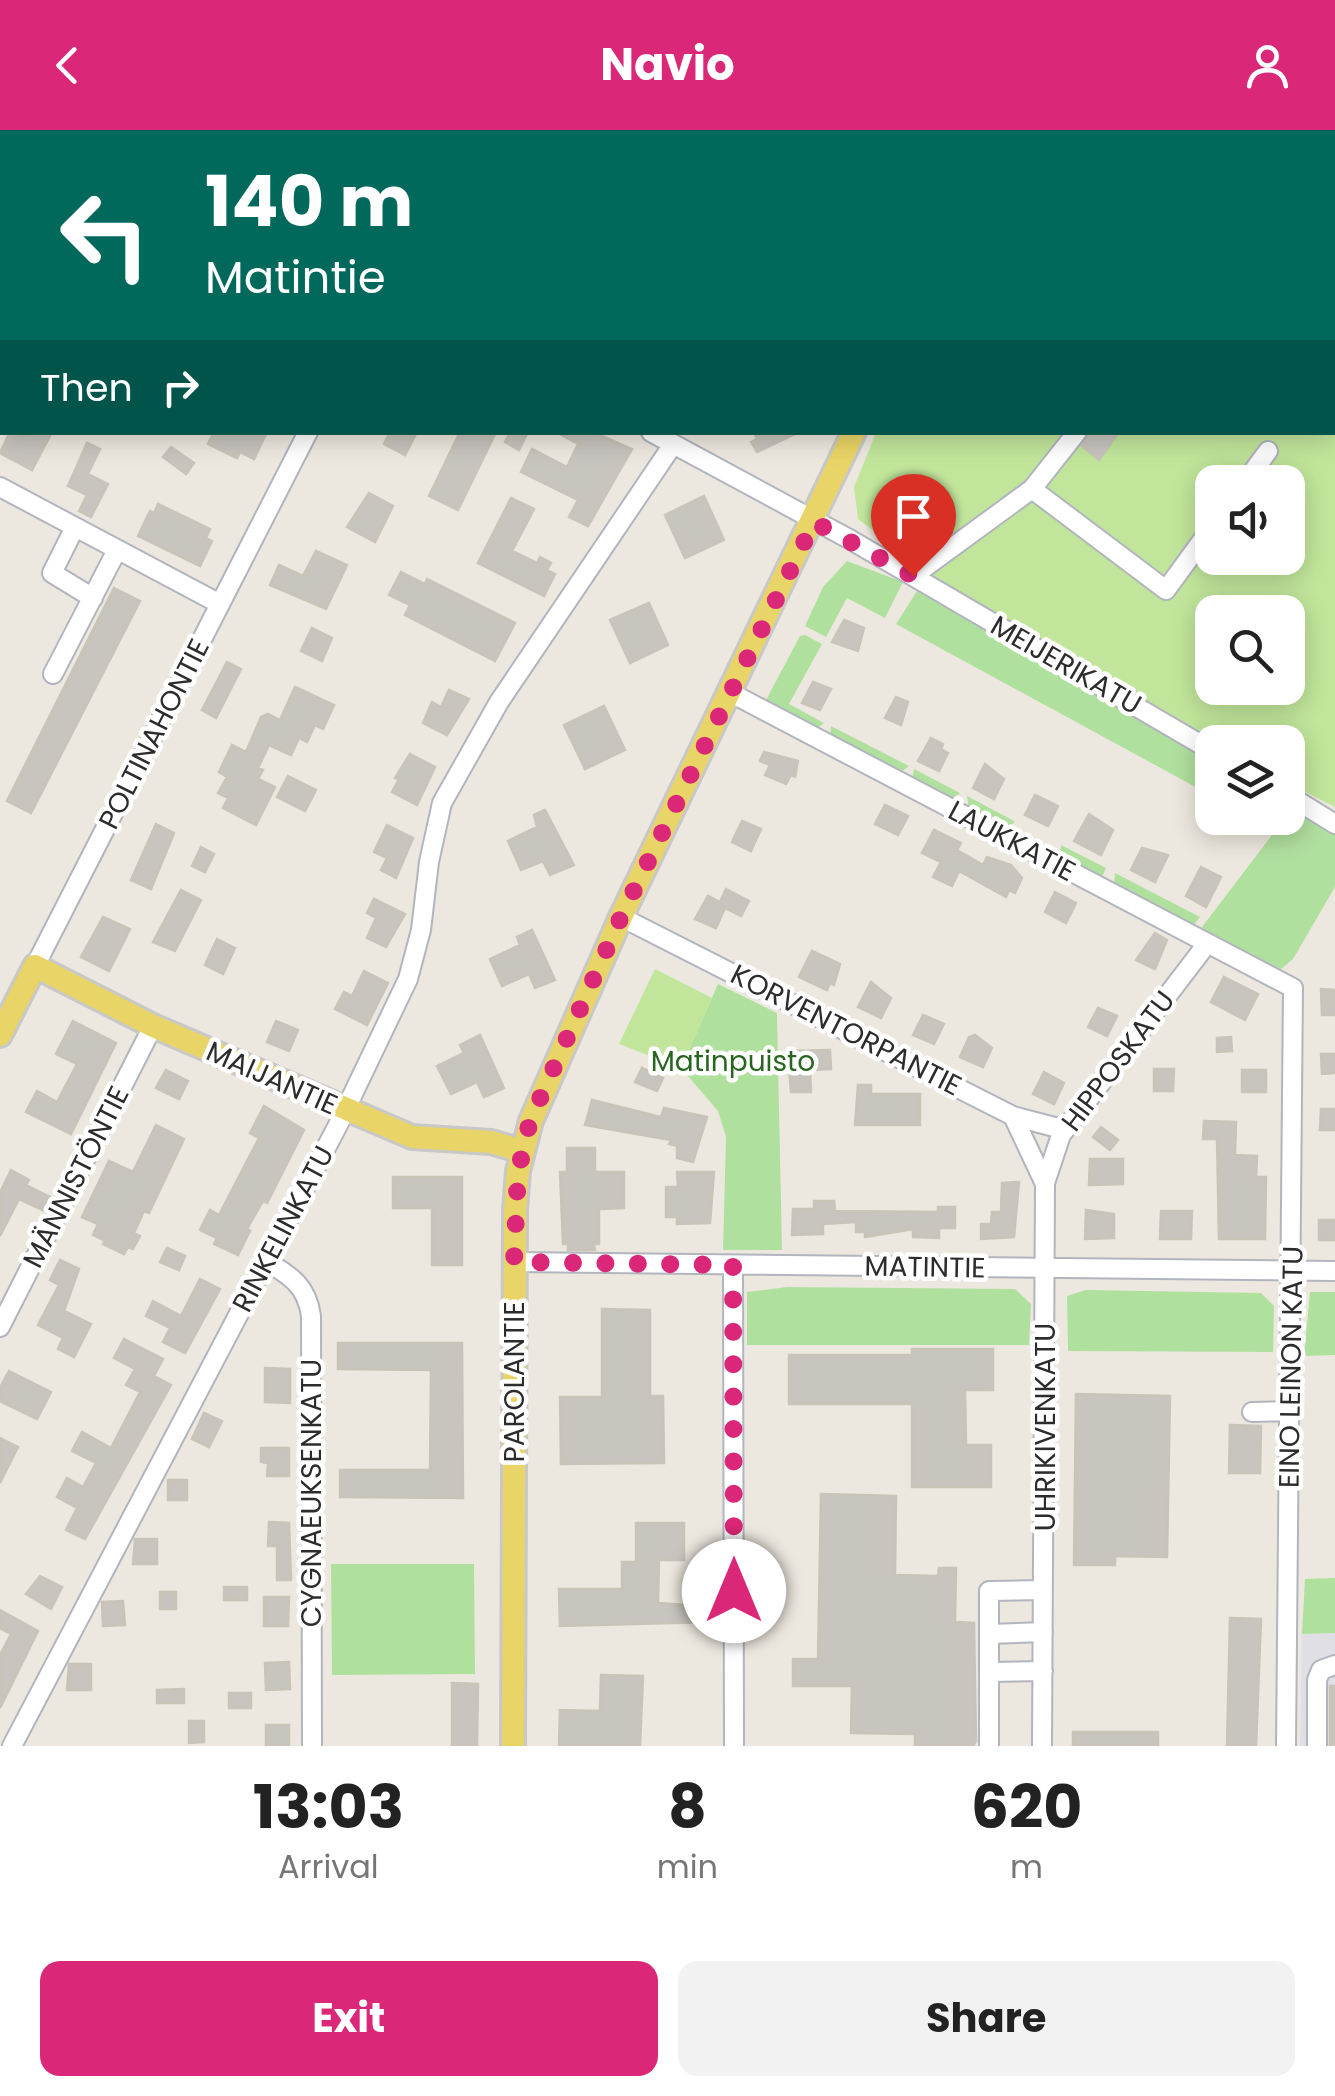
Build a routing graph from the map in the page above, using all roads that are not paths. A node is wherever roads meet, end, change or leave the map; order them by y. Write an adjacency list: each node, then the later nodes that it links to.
1 (306, 435): 16 (street, POLTINAHONTIE)
2 (656, 435): 5 (street, MEIJERIKATU)
3 (853, 435): 10 (main road, PAROLANTIE)
4 (1076, 435): 9 (street)
5 (672, 446): 10 (street, MEIJERIKATU); 28 (street, RINKELINKATU)
6 (1268, 451): 7 (street)
7 (1257, 465)
8 (0, 488): 11 (street)
9 (1032, 489): 13 (street); 14 (street)
10 (814, 522): 14 (street, MEIJERIKATU); 18 (main road, PAROLANTIE)
11 (75, 527): 12 (street); 15 (street)
12 (118, 550): 15 (street); 16 (street)
13 (1195, 550)
14 (913, 576): 19 (street, MEIJERIKATU)
15 (92, 598): 17 (street)
16 (220, 604): 24 (street, POLTINAHONTIE)
17 (53, 674)
18 (731, 693): 22 (main road, PAROLANTIE); 23 (street, LAUKKATIE)
19 (1195, 741)
20 (1305, 805): 21 (street)
21 (1335, 824)
22 (621, 917): 29 (street, KORVENTORPANTIE); 31 (main road, PAROLANTIE)
23 (1206, 945): 25 (street, LAUKKATIE); 30 (street, HIPPOSKATU)
24 (35, 966): 26 (main road, MAIJANTIE); 27 (main road, POLTINAHONTIE)
25 (1292, 988): 37 (street, EINO LEINON KATU)
26 (153, 1026): 28 (main road, MAIJANTIE); 39 (street, MÄNNISTÖNTIE)
27 (0, 1035)
28 (345, 1110): 31 (main road, MAIJANTIE); 33 (street, RINKELINKATU)
29 (1013, 1116): 30 (street, KORVENTORPANTIE); 32 (street, UHRIKIVENKATU)
30 (1072, 1120): 32 (street, HIPPOSKATU)
31 (522, 1151): 34 (main road, PAROLANTIE)
32 (1045, 1184): 36 (street, UHRIKIVENKATU)
33 (266, 1261): 48 (street, RINKELINKATU); 49 (street, CYGNAEUKSENKATU)
34 (514, 1262): 35 (street, MATINTIE); 50 (main road, PAROLANTIE)
35 (733, 1265): 36 (street, MATINTIE); 51 (street)
36 (1046, 1269): 37 (street, MATINTIE); 42 (street, UHRIKIVENKATU)
37 (1292, 1271): 38 (street, MATINTIE); 41 (street, EINO LEINON KATU)
38 (1335, 1272)
39 (0, 1328)
40 (1252, 1412): 41 (street)
41 (1290, 1412): 54 (street, EINO LEINON KATU)
42 (1044, 1590): 43 (street, UHRIKIVENKATU); 44 (street)
43 (1043, 1632): 44 (street); 46 (street, UHRIKIVENKATU)
44 (989, 1634): 47 (street)
45 (1335, 1665): 55 (street)
46 (1043, 1670): 47 (street); 53 (street, UHRIKIVENKATU)
47 (989, 1672): 52 (street)
48 (12, 1746)
49 (312, 1746)
50 (513, 1746)
51 (734, 1746)
52 (989, 1746)
53 (1042, 1746)
54 (1286, 1746)
55 (1316, 1746)

